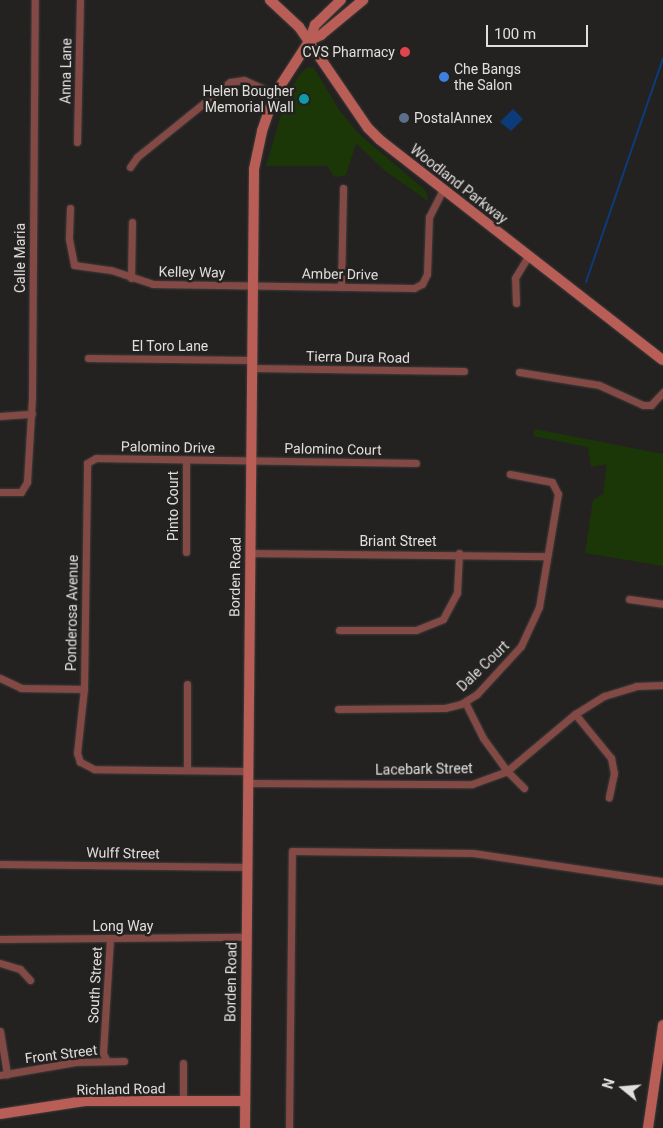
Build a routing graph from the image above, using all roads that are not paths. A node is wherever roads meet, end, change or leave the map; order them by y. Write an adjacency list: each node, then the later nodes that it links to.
1 (35, 0): 25 (street, Calle Maria)
2 (80, 0): 8 (street, Anna Lane)
3 (270, 0): 6 (main road, Woodland Parkway)
4 (341, 0): 6 (main road, Borden Road)
5 (362, 0): 6 (main road)
6 (310, 40): 7 (main road, Borden Road); 11 (main road, Woodland Parkway)
7 (275, 94): 9 (street); 16 (main road, Borden Road)
8 (77, 142)
9 (130, 167)
10 (343, 188): 17 (street)
11 (444, 190): 14 (main road, Woodland Parkway); 17 (street, Amber Drive)
12 (70, 208): 15 (street, Kelley Way)
13 (132, 222): 15 (street)
14 (528, 256): 18 (street); 20 (main road, Woodland Parkway)
15 (131, 278): 16 (street, Kelley Way)
16 (253, 286): 17 (street, Amber Drive); 21 (main road, Borden Road)
17 (341, 287)
18 (516, 304)
19 (88, 358): 21 (street, El Toro Lane)
20 (663, 360)
21 (251, 364): 22 (street, Tierra Dura Road); 28 (main road, Borden Road)
22 (464, 371)
23 (519, 372): 24 (street)
24 (663, 392)
25 (32, 414): 26 (street); 32 (street, Calle Maria)
26 (0, 416)
27 (186, 460): 28 (street, Palomino Drive); 29 (street, Palomino Drive); 33 (street, Pinto Court)
28 (250, 460): 30 (street, Palomino Court); 34 (main road, Borden Road)
29 (87, 463): 43 (street, Ponderosa Avenue)
30 (416, 463)
31 (510, 474): 36 (street, Dale Court)
32 (0, 492)
33 (186, 552)
34 (249, 553): 35 (street, Briant Street); 48 (main road, Borden Road)
35 (459, 553): 36 (street, Briant Street); 39 (street)
36 (547, 556): 44 (street, Dale Court)
37 (629, 599): 38 (street)
38 (663, 604)
39 (339, 630)
40 (0, 678): 43 (street)
41 (187, 684): 47 (street)
42 (663, 685): 46 (street, Lacebark Street)
43 (84, 689): 47 (street, Ponderosa Avenue)
44 (466, 702): 45 (street, Dale Court); 49 (street)
45 (338, 709)
46 (575, 714): 49 (street, Lacebark Street); 52 (street)
47 (187, 770): 48 (street)
48 (247, 771): 50 (main road, Borden Road)
49 (507, 771): 50 (street, Lacebark Street); 51 (street)
50 (247, 783): 54 (main road, Borden Road)
51 (524, 788)
52 (609, 797)
53 (0, 864): 54 (street, Wulff Street)
54 (247, 867): 56 (main road, Borden Road)
55 (661, 881): 71 (street)
56 (246, 937): 58 (street, Long Way); 68 (main road, Borden Road)
57 (0, 938): 58 (street, Long Way)
58 (110, 939): 64 (street, South Street)
59 (0, 963): 60 (street)
60 (30, 980)
61 (663, 1025): 72 (main road)
62 (0, 1031): 66 (street)
63 (124, 1061): 64 (street, Front Street)
64 (106, 1062): 66 (street, Front Street)
65 (183, 1063): 67 (street)
66 (4, 1074)
67 (183, 1101): 68 (main road, Richland Road); 69 (main road, Richland Road)
68 (244, 1102): 70 (main road, Borden Road)
69 (0, 1114)
70 (245, 1128)
71 (289, 1128)
72 (648, 1128)

